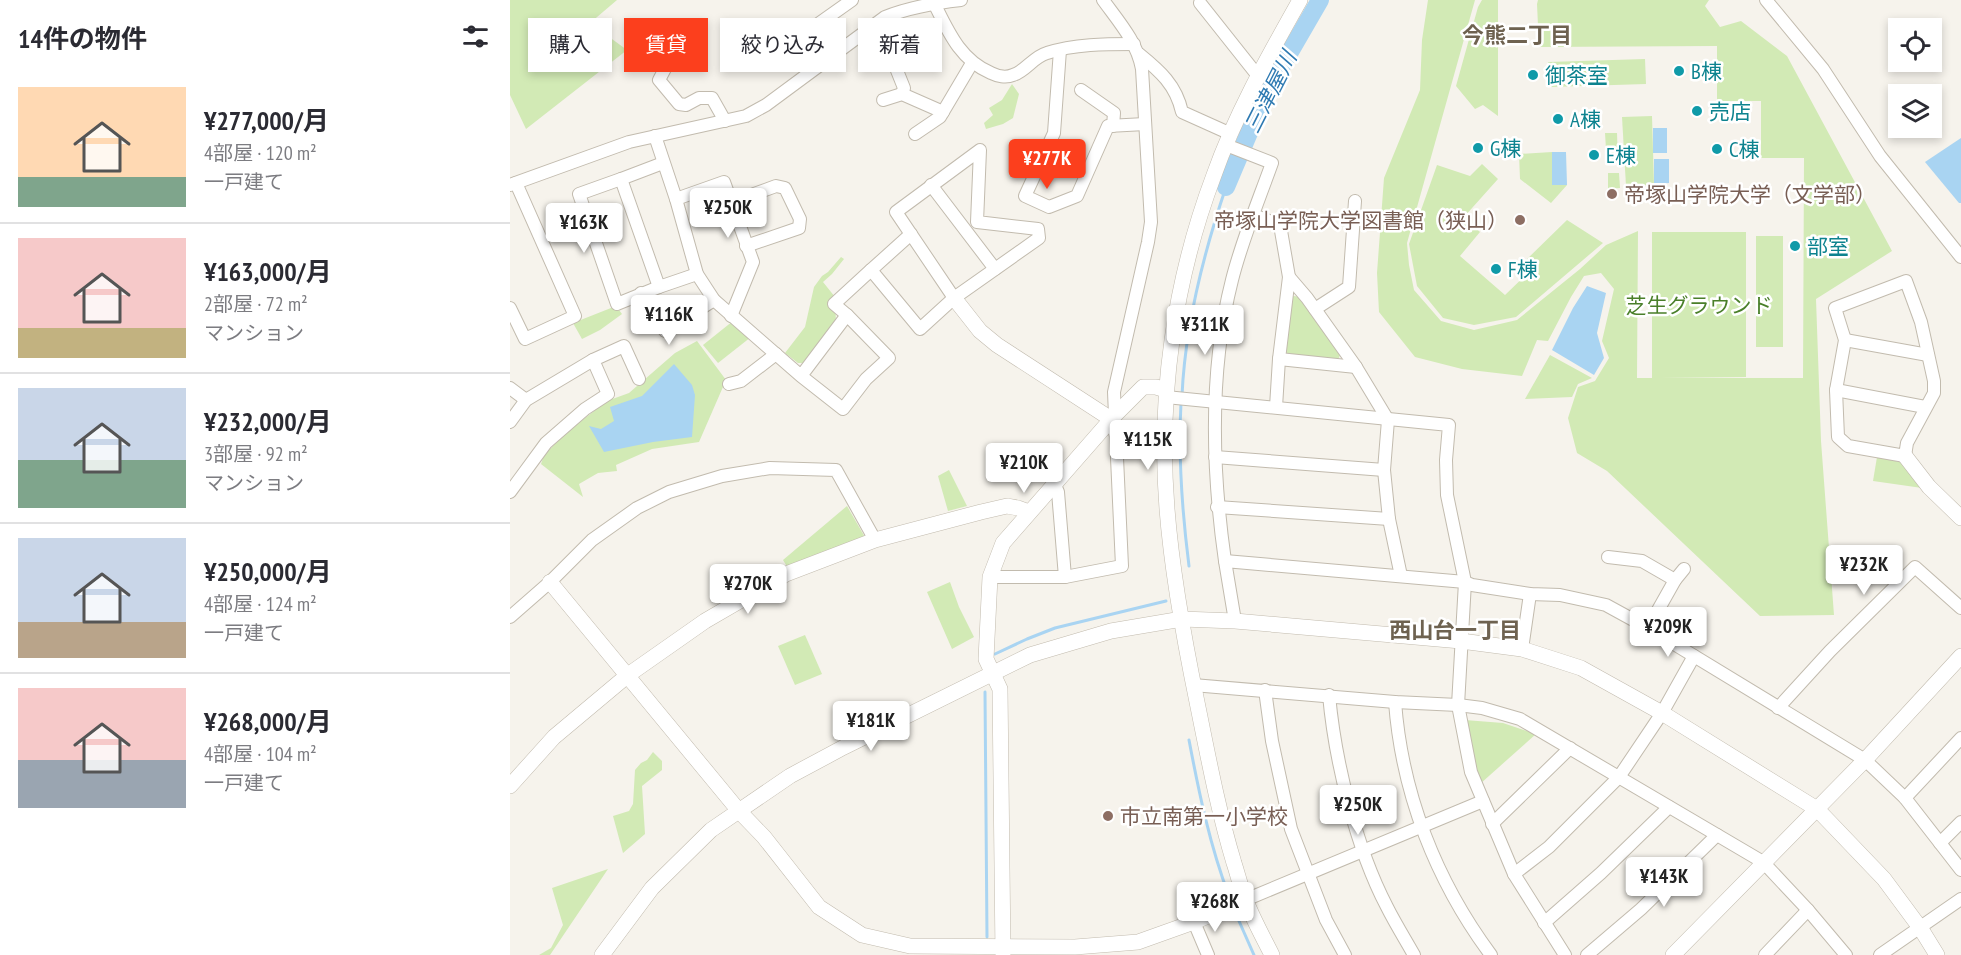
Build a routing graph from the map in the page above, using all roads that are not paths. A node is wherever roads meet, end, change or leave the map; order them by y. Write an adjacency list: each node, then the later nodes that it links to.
1 (852, 0): 8 (street)
2 (961, 0): 6 (street)
3 (1103, 0): 10 (street)
4 (1300, 0): 16 (street)
5 (1766, 0): 39 (street)
6 (934, 3): 9 (street); 12 (street)
7 (1200, 3): 16 (street)
8 (827, 18)
9 (846, 46)
10 (1137, 49): 11 (street); 22 (street); 26 (street)
11 (1060, 50): 12 (street); 23 (street)
12 (972, 63): 20 (street)
13 (663, 72): 21 (street)
14 (811, 72): 21 (street)
15 (898, 72): 18 (street)
16 (1258, 76): 26 (street)
17 (1082, 90): 23 (street)
18 (902, 94): 19 (street); 20 (street)
19 (883, 100)
20 (943, 112): 24 (street)
21 (725, 121): 25 (street)
22 (1145, 124): 23 (street); 68 (street)
23 (1113, 126)
24 (915, 134)
25 (655, 136): 27 (street); 29 (street)
26 (1234, 144): 34 (street); 63 (street)
27 (663, 163): 28 (street); 31 (street)
28 (621, 179): 44 (street); 45 (street)
29 (513, 184): 48 (street)
30 (931, 185): 35 (street); 36 (street); 37 (street)
31 (676, 199): 33 (street); 42 (street)
32 (1355, 201): 49 (street)
33 (732, 202): 38 (street); 38 (street)
34 (1253, 215): 43 (street); 65 (street)
35 (977, 222): 36 (street); 40 (street)
36 (966, 230): 40 (street)
37 (911, 234): 41 (street); 46 (street)
38 (746, 246): 51 (street)
39 (1961, 257)
40 (995, 269): 46 (street)
41 (871, 270): 46 (street); 50 (street)
42 (698, 274): 44 (street); 47 (street)
43 (1289, 277): 49 (street); 55 (street)
44 (659, 287): 45 (street)
45 (641, 293): 47 (street)
46 (954, 298): 68 (street)
47 (714, 300): 51 (street)
48 (510, 308)
49 (1315, 309): 57 (street)
50 (847, 315): 58 (street); 58 (street)
51 (731, 316): 53 (street)
52 (1845, 340): 54 (street); 54 (street); 62 (street)
53 (776, 354): 58 (street); 60 (street)
54 (1928, 355): 67 (street)
55 (1279, 359): 57 (street); 66 (street)
56 (593, 360): 59 (street); 64 (street); 75 (street)
57 (1356, 367): 69 (street)
58 (801, 376)
59 (639, 379)
60 (729, 384)
61 (510, 388): 64 (street)
62 (1836, 390): 67 (street); 71 (street)
63 (1174, 396): 65 (street); 68 (street); 93 (street)
64 (526, 400): 70 (street)
65 (1216, 401): 66 (street); 72 (street)
66 (1276, 407): 69 (street)
67 (1925, 407): 71 (street)
68 (1113, 417): 74 (street); 86 (street)
69 (1388, 420): 73 (street); 89 (street)
70 (510, 422)
71 (1905, 456): 79 (street)
72 (1215, 457): 73 (street); 76 (street)
73 (1384, 470): 78 (street)
74 (1055, 485): 77 (street); 86 (street)
75 (510, 492)
76 (1217, 507): 78 (street); 82 (street)
77 (1029, 512): 80 (street); 85 (street)
78 (1389, 519): 84 (street)
79 (1961, 519)
80 (874, 540): 88 (street); 101 (street)
81 (1608, 557): 87 (street)
82 (1225, 561): 84 (street); 94 (street)
83 (1684, 569): 87 (street)
84 (1401, 576): 89 (street)
85 (990, 577): 86 (street); 100 (street)
86 (1065, 577)
87 (1675, 580): 95 (street)
88 (550, 582): 92 (street); 101 (street)
89 (1465, 582): 90 (street); 96 (street)
90 (1530, 594): 95 (street); 97 (street)
91 (1961, 609): 107 (street)
92 (510, 617)
93 (1182, 619): 94 (street); 100 (street); 102 (street)
94 (1235, 621): 96 (street)
95 (1648, 628): 98 (street)
96 (1461, 641): 97 (street); 106 (street)
97 (1522, 648): 108 (street)
98 (1694, 656): 107 (street); 108 (street)
99 (1961, 656): 111 (street)
100 (992, 673): 118 (street); 135 (street)
101 (628, 675): 113 (street); 118 (street)
102 (1193, 685): 103 (street); 130 (street)
103 (1266, 690): 104 (street); 127 (street)
104 (1329, 695): 105 (street); 124 (street)
105 (1395, 702): 106 (street); 121 (street)
106 (1458, 705): 110 (street); 115 (street)
107 (1778, 708): 111 (street)
108 (1662, 713): 112 (street); 117 (street)
109 (1961, 738): 114 (street)
110 (1570, 748): 112 (street); 120 (street)
111 (1865, 760): 114 (street); 117 (street)
112 (1619, 777): 116 (street); 128 (street)
113 (510, 786)
114 (1905, 798): 123 (street)
115 (1483, 801): 120 (street); 121 (street)
116 (1669, 807): 122 (street); 133 (street)
117 (1817, 809): 125 (street); 134 (street)
118 (740, 811): 135 (street); 137 (street)
119 (1961, 822): 123 (street)
120 (1492, 824): 128 (street)
121 (1420, 827): 124 (street); 142 (street)
122 (1717, 835): 125 (street); 144 (street)
123 (1940, 843): 126 (street)
124 (1363, 850): 127 (street); 141 (street)
125 (1763, 862): 131 (street); 145 (street)
126 (1961, 870)
127 (1307, 873): 130 (street); 140 (street)
128 (1514, 874): 133 (street)
129 (1961, 899): 134 (street)
130 (1245, 900): 132 (street); 139 (street)
131 (1808, 910): 146 (street); 147 (street)
132 (1194, 922): 136 (street); 138 (street)
133 (1544, 923): 143 (street)
134 (1921, 929): 148 (street); 149 (street)
135 (1003, 951): 136 (street)
136 (1075, 951)
137 (602, 955)
138 (1208, 955)
139 (1272, 955)
140 (1345, 955)
141 (1414, 955)
142 (1491, 955)
143 (1565, 955)
144 (1587, 955)
145 (1673, 955)
146 (1765, 955)
147 (1846, 955)
148 (1880, 955)
149 (1937, 955)

